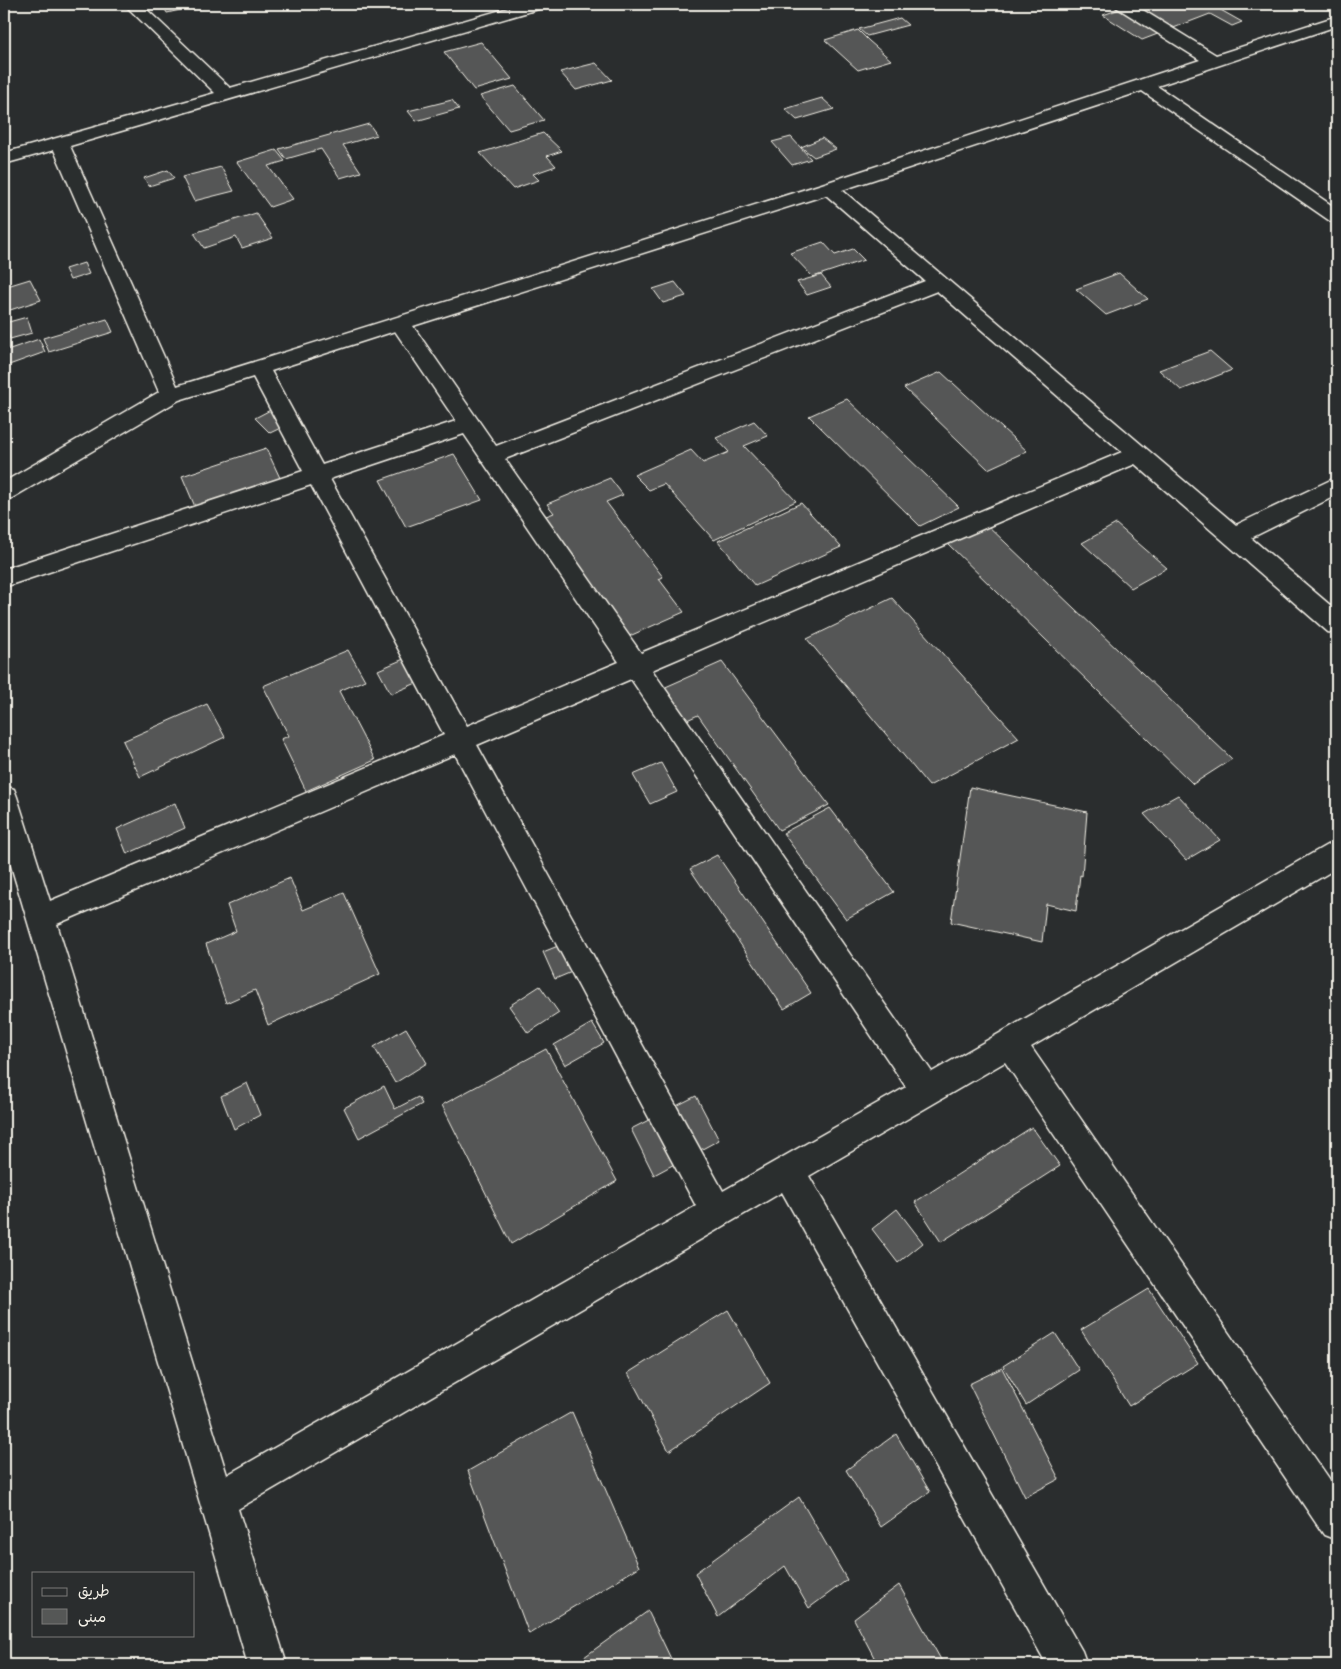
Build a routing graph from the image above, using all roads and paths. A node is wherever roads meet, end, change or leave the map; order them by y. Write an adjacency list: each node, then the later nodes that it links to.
1 (132, 4): 7 (street)
2 (539, 4): 7 (street)
3 (1122, 4): 5 (street)
4 (1337, 22): 5 (street)
5 (1213, 61): 6 (street)
6 (1143, 84): 10 (street); 11 (street)
7 (226, 94): 8 (street)
8 (59, 142): 9 (street); 15 (street)
9 (4, 159)
10 (830, 188): 12 (street); 13 (street)
11 (1337, 217)
12 (940, 283): 17 (street); 18 (street)
13 (400, 323): 14 (street); 16 (street)
14 (258, 367): 15 (street); 19 (street)
15 (171, 395): 21 (street)
16 (470, 424): 18 (street); 19 (street)
17 (1138, 454): 22 (street); 25 (street)
18 (491, 456): 25 (street)
19 (317, 475): 23 (street); 26 (street)
20 (1337, 485): 22 (street)
21 (4, 492)
22 (1234, 536): 24 (street)
23 (4, 578)
24 (1337, 625)
25 (635, 666): 26 (street); 31 (street)
26 (461, 740): 29 (street); 33 (street)
27 (4, 797): 29 (street)
28 (1337, 854): 30 (street)
29 (40, 918): 34 (street)
30 (1010, 1043): 31 (street); 35 (street)
31 (927, 1091): 32 (street)
32 (788, 1170): 33 (street); 37 (street)
33 (717, 1212): 34 (street)
34 (217, 1501): 36 (street)
35 (1337, 1522)
36 (267, 1665)
37 (1068, 1665)

